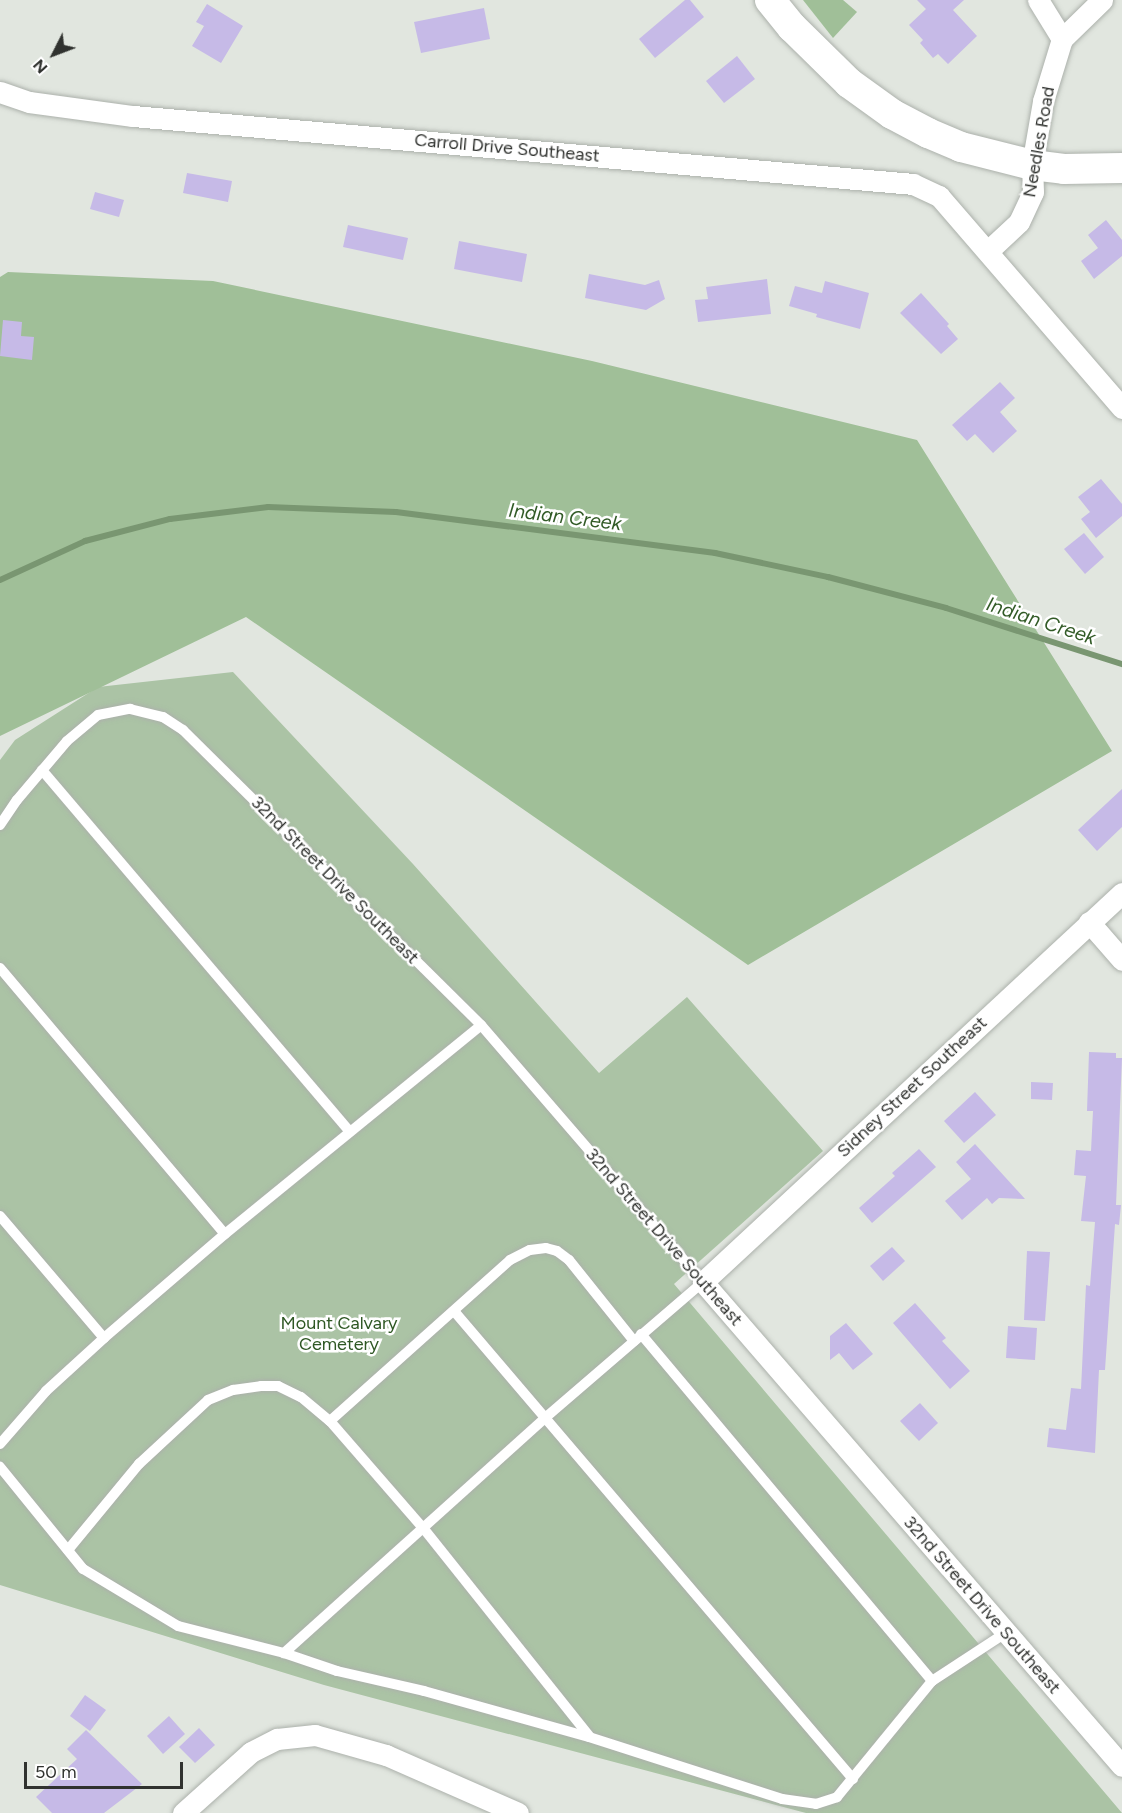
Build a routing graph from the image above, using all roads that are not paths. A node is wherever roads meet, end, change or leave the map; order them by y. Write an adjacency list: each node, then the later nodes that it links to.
1 (770, 0): 6 (main road)
2 (1038, 0): 4 (street)
3 (1102, 0): 4 (street, Needles Road)
4 (1062, 39): 6 (street, Needles Road)
5 (0, 92): 8 (street, Carroll Drive Southeast)
6 (1032, 165): 7 (main road); 8 (street, Needles Road)
7 (1122, 168)
8 (988, 252): 9 (street, Carroll Drive Southeast)
9 (1122, 408)
10 (42, 770): 11 (lane, 32nd Street Drive Southeast); 16 (lane, 32nd Street Drive Southeast); 17 (lane)
11 (0, 825)
12 (1122, 893): 13 (street, Sidney Street Southeast)
13 (1089, 922): 14 (street); 20 (street, Sidney Street Southeast)
14 (1122, 960)
15 (0, 968): 19 (lane)
16 (481, 1024): 17 (lane); 20 (lane, 32nd Street Drive Southeast)
17 (350, 1132): 19 (lane)
18 (0, 1216): 22 (lane)
19 (225, 1234): 22 (lane)
20 (703, 1282): 23 (lane); 30 (street, 32nd Street Drive Southeast)
21 (454, 1311): 23 (lane); 24 (lane); 25 (lane)
22 (104, 1338): 26 (lane)
23 (638, 1338): 24 (lane); 32 (lane)
24 (544, 1419): 28 (lane); 35 (lane)
25 (330, 1421): 28 (lane); 29 (lane)
26 (0, 1444)
27 (0, 1467): 29 (lane)
28 (424, 1529): 31 (lane); 33 (lane)
29 (68, 1550): 31 (lane)
30 (1007, 1632): 32 (lane); 34 (street, 32nd Street Drive Southeast)
31 (284, 1653): 33 (lane)
32 (932, 1681): 35 (lane)
33 (589, 1737): 35 (lane)
34 (1120, 1759)
35 (853, 1779)
36 (183, 1813): 37 (street)
37 (518, 1813)

